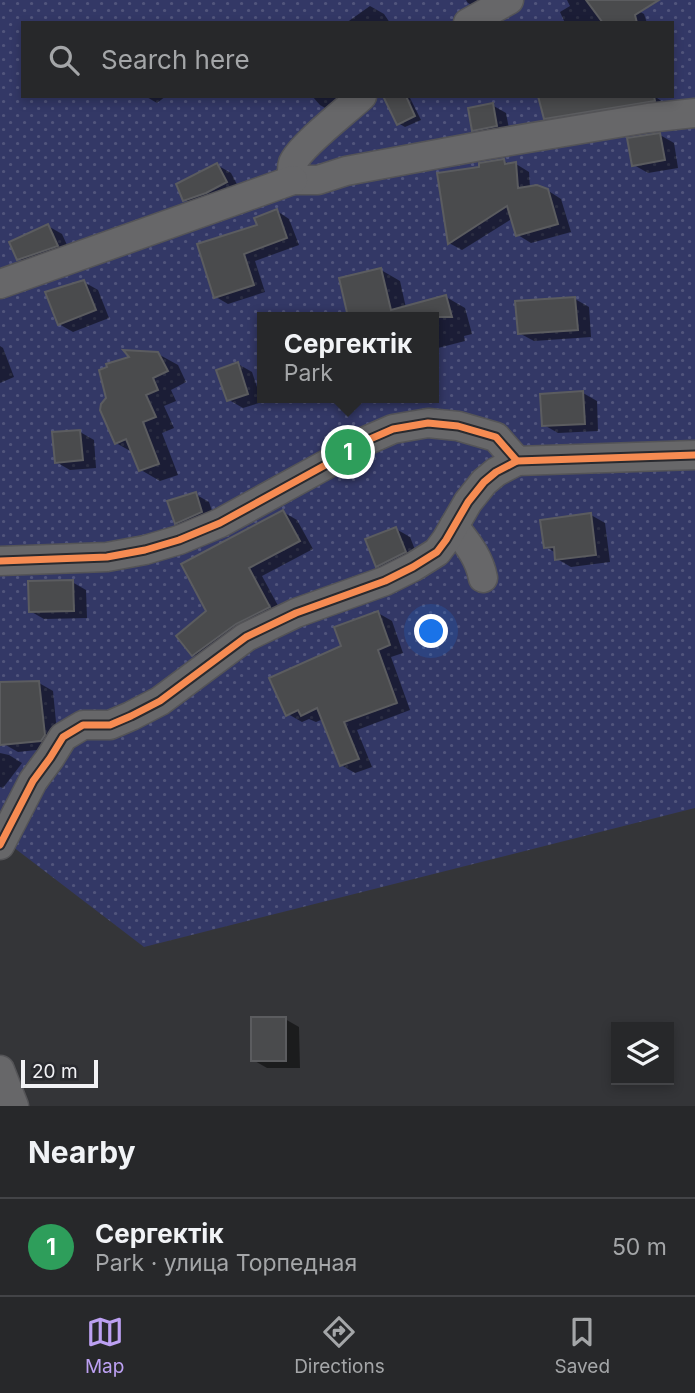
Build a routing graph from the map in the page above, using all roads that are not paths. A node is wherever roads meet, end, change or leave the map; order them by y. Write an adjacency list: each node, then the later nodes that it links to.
1 (509, 0): 2 (street)
2 (472, 21)
3 (360, 98): 5 (street)
4 (695, 113): 5 (street)
5 (293, 180): 6 (street)
6 (0, 284)
7 (695, 455): 8 (street)
8 (517, 461): 9 (street); 10 (street)
9 (454, 526): 11 (street); 12 (street)
10 (0, 561)
11 (485, 570)
12 (0, 845)
13 (0, 1070): 14 (street)
14 (14, 1106)

